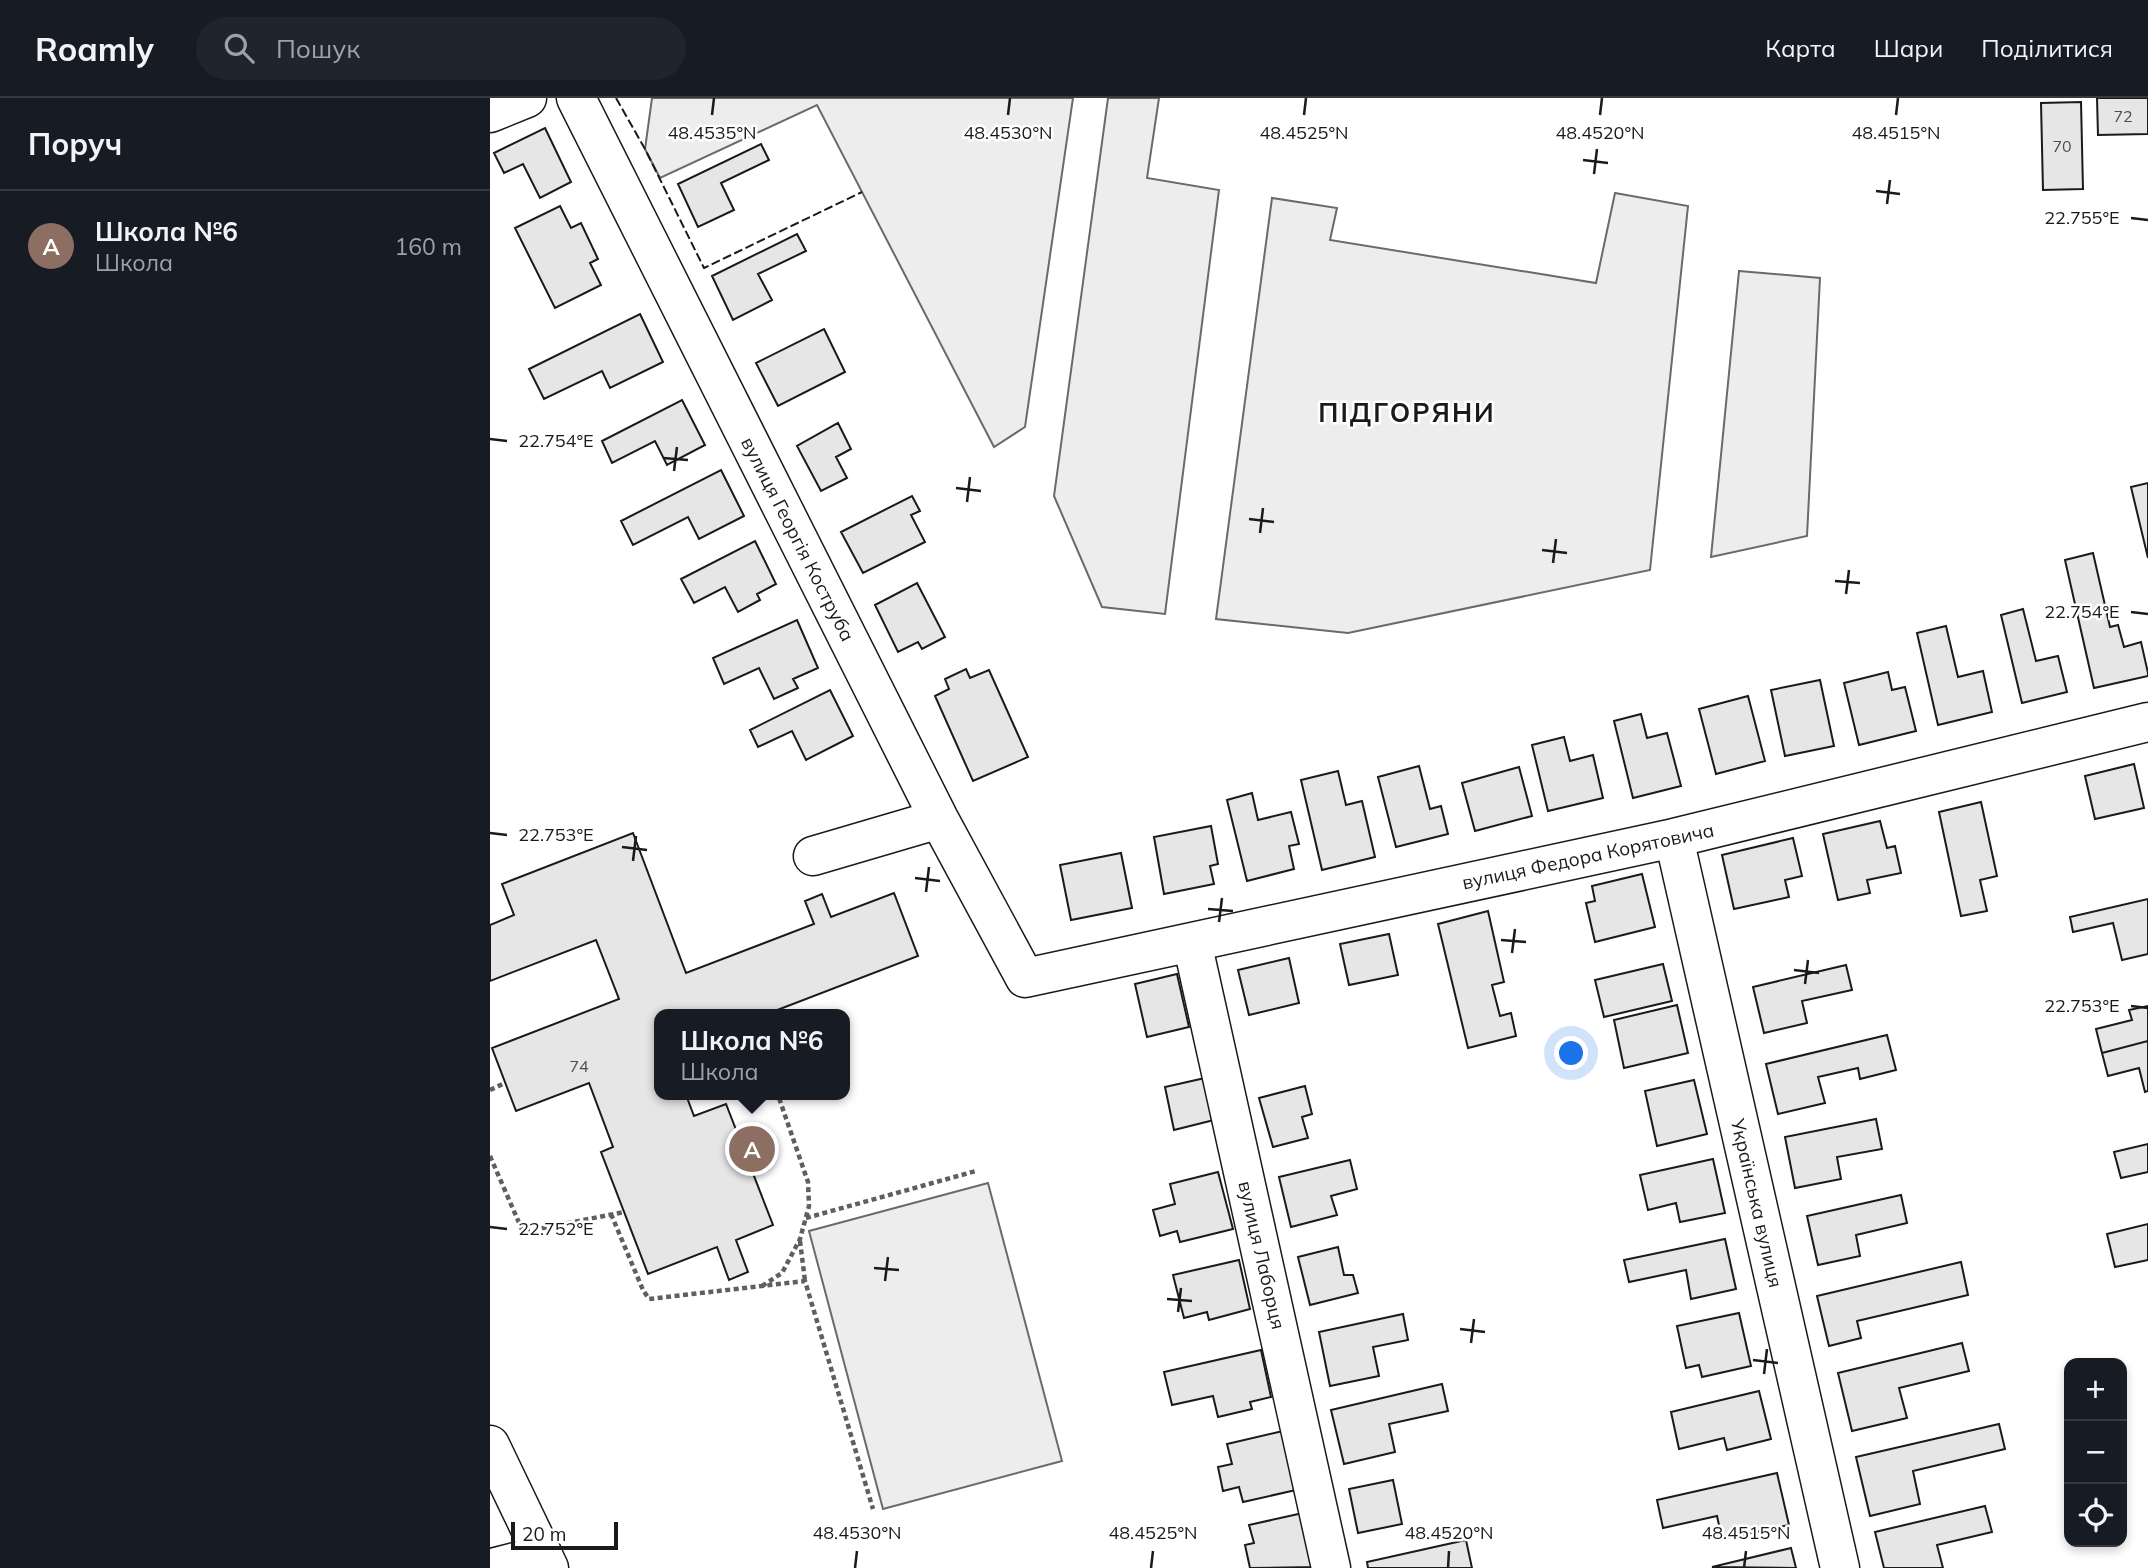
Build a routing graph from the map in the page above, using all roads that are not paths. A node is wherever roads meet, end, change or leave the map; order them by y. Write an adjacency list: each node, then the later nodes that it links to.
1 (527, 98): 3 (street)
2 (576, 98): 5 (street, вулиця Георгія Коструба)
3 (490, 113)
4 (2148, 722): 6 (street, вулиця Федора Корятовича)
5 (939, 819): 7 (street); 9 (street, вулиця Георгія Коструба)
6 (1674, 838): 8 (street, вулиця Федора Корятовича); 14 (street, Українська вулиця)
7 (813, 856)
8 (1192, 942): 9 (street, вулиця Федора Корятовича); 13 (street, вулиця Лаборця)
9 (1025, 978)
10 (490, 1445): 11 (street)
11 (546, 1562): 12 (street)
12 (492, 1568)
13 (1331, 1568)
14 (1840, 1568)

